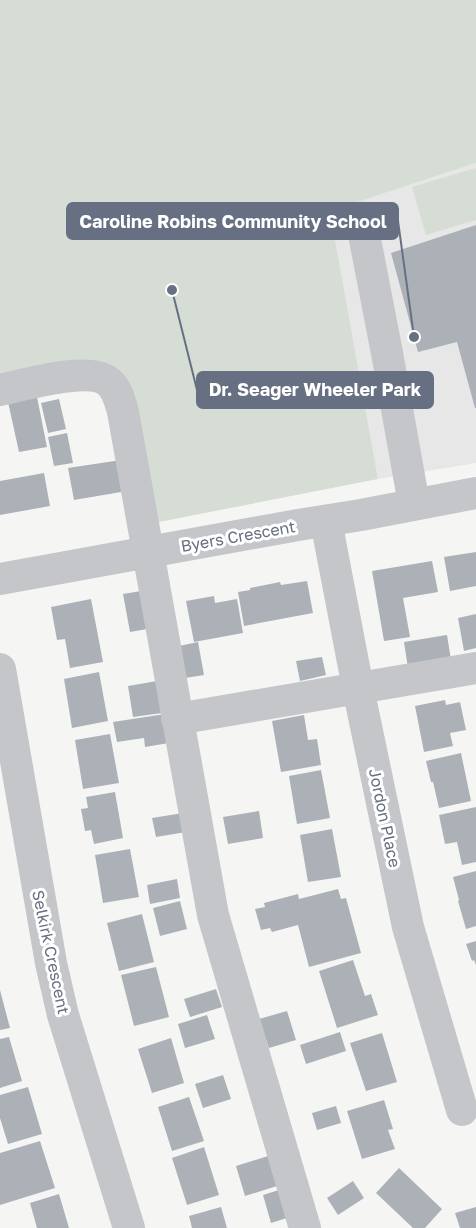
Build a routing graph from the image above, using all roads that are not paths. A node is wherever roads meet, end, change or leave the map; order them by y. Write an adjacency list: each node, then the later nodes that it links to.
1 (363, 229): 4 (street)
2 (0, 390): 6 (street)
3 (476, 493): 4 (street, Byers Crescent)
4 (414, 504): 5 (street, Byers Crescent)
5 (326, 521): 6 (street, Byers Crescent); 10 (street, Jordon Place)
6 (149, 552): 7 (street, Byers Crescent); 11 (street)
7 (0, 579)
8 (476, 668): 10 (street)
9 (0, 669): 13 (street, Selkirk Crescent)
10 (358, 688): 11 (street); 12 (street, Jordon Place)
11 (177, 719): 14 (street)
12 (462, 1110)
13 (129, 1228)
14 (305, 1228)

